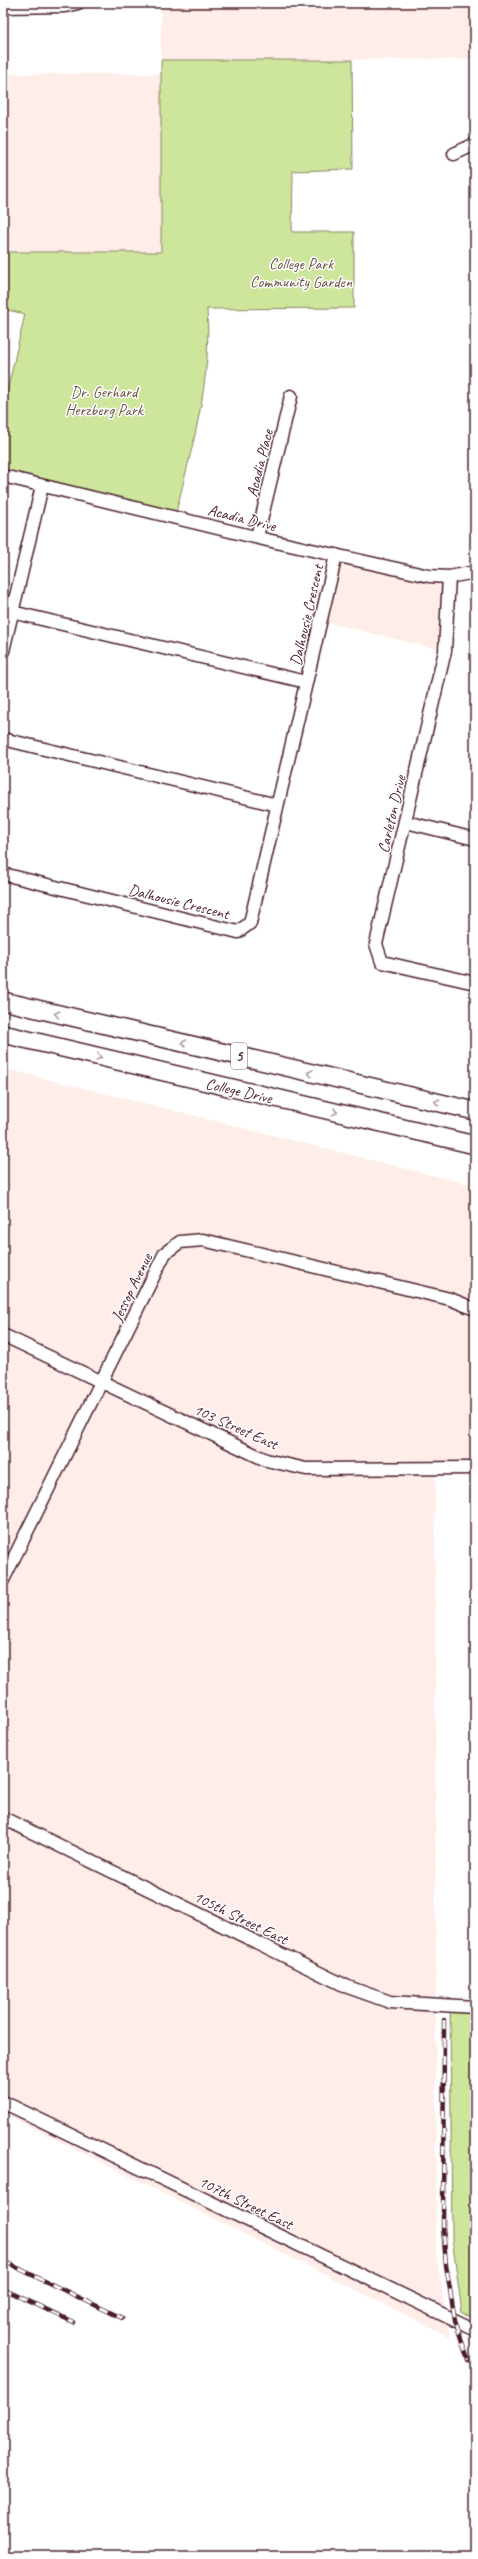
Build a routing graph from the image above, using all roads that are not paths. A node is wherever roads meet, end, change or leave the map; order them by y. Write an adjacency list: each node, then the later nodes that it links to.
1 (78, 3): 2 (street)
2 (3, 7)
3 (475, 144): 4 (street)
4 (454, 154)
5 (291, 396): 8 (street, Acadia Place)
6 (3, 476): 7 (street, Acadia Drive)
7 (42, 486): 8 (street, Acadia Drive); 12 (street)
8 (257, 537): 9 (street, Acadia Drive)
9 (336, 555): 11 (street, Acadia Drive); 14 (street, Dalhousie Crescent)
10 (475, 572): 11 (street, Acadia Drive)
11 (449, 577): 17 (street, Carleton Drive)
12 (12, 612): 13 (street); 14 (street, Dalhousie Crescent)
13 (3, 651)
14 (306, 682): 16 (street, Dalhousie Crescent)
15 (3, 739): 16 (street)
16 (277, 805): 19 (street, Dalhousie Crescent)
17 (406, 822): 18 (street); 20 (street, Carleton Drive)
18 (475, 839)
19 (3, 874)
20 (475, 983)
21 (3, 1001): 25 (highway, College Drive / 5, one-way to 21)
22 (3, 1034): 24 (highway, College Drive / 5)
23 (3, 1042): 24 (highway)
24 (62, 1049): 26 (highway, College Drive / 5, one-way to 26)
25 (475, 1111)
26 (475, 1145)
27 (475, 1309): 29 (street, Jessop Avenue)
28 (3, 1335): 29 (street, 103 Street East)
29 (103, 1380): 30 (street, 103 Street East); 31 (street, Jessop Avenue)
30 (475, 1468)
31 (3, 1580)
32 (3, 1818): 33 (street, 105th Street East)
33 (475, 2007)
34 (3, 2102): 35 (street, 107th Street East)
35 (475, 2330)

